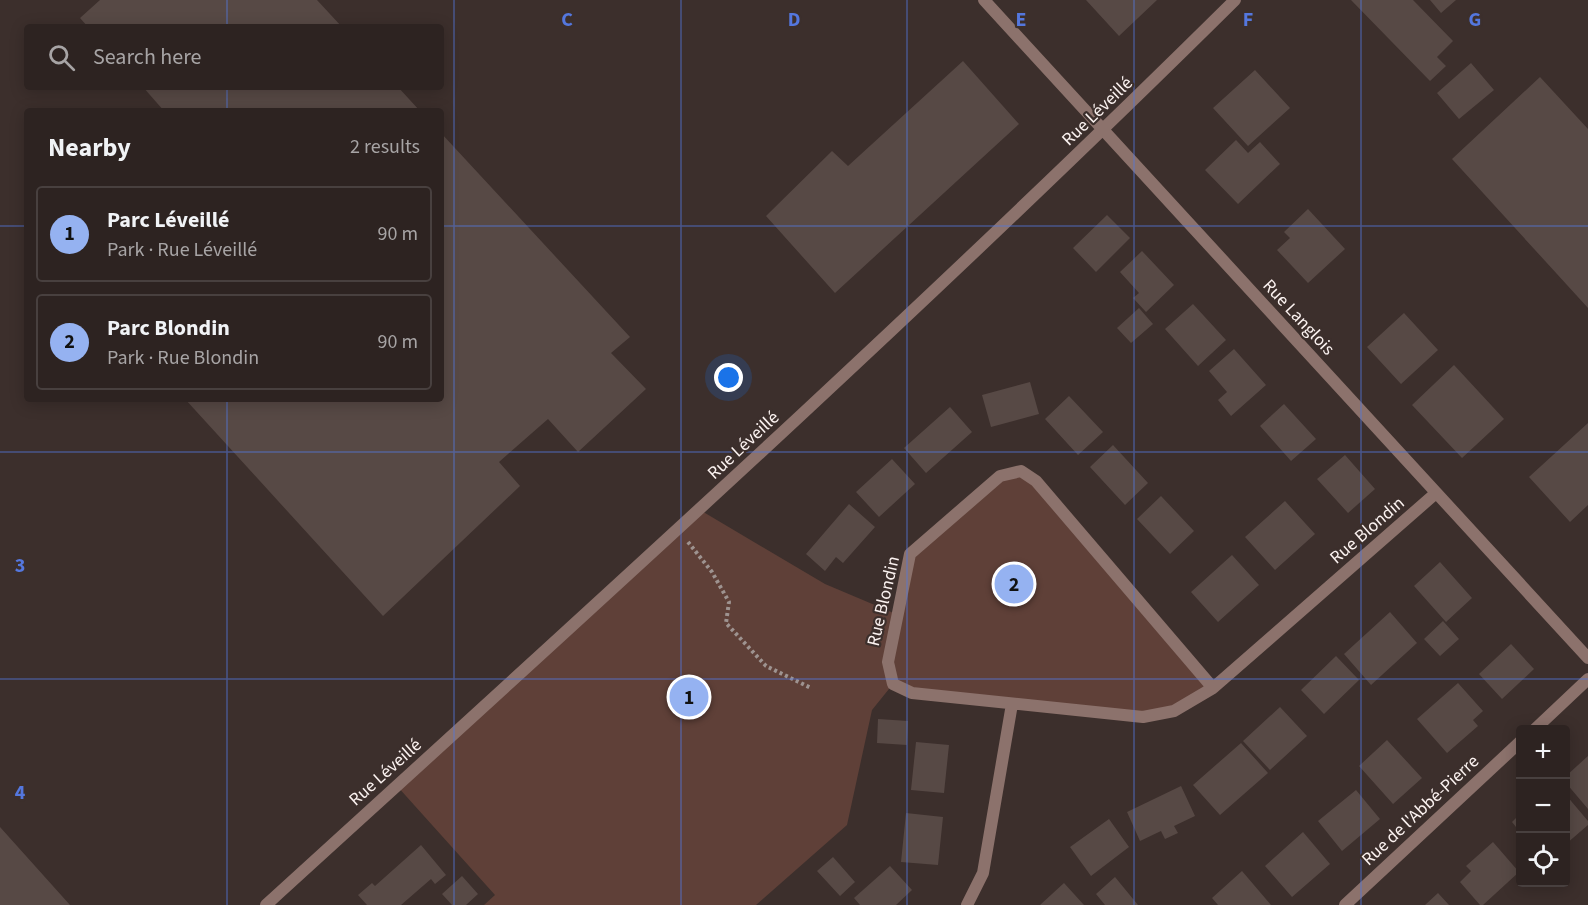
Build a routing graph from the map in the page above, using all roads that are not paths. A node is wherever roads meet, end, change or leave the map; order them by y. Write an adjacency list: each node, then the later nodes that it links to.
1 (984, 0): 3 (street, Rue Langlois)
2 (1235, 0): 3 (street, Rue Léveillé)
3 (1103, 131): 4 (street, Rue Langlois); 11 (street, Rue Léveillé)
4 (1436, 493): 5 (street, Rue Langlois); 7 (street, Rue Blondin)
5 (1588, 658)
6 (1588, 679): 9 (street)
7 (1213, 688): 8 (street, Rue Blondin); 8 (street, Rue Blondin)
8 (1012, 704): 12 (street)
9 (1538, 725)
10 (1516, 747): 13 (street, Rue de l'Abbé-Pierre)
11 (266, 905)
12 (967, 905)
13 (1345, 905)

